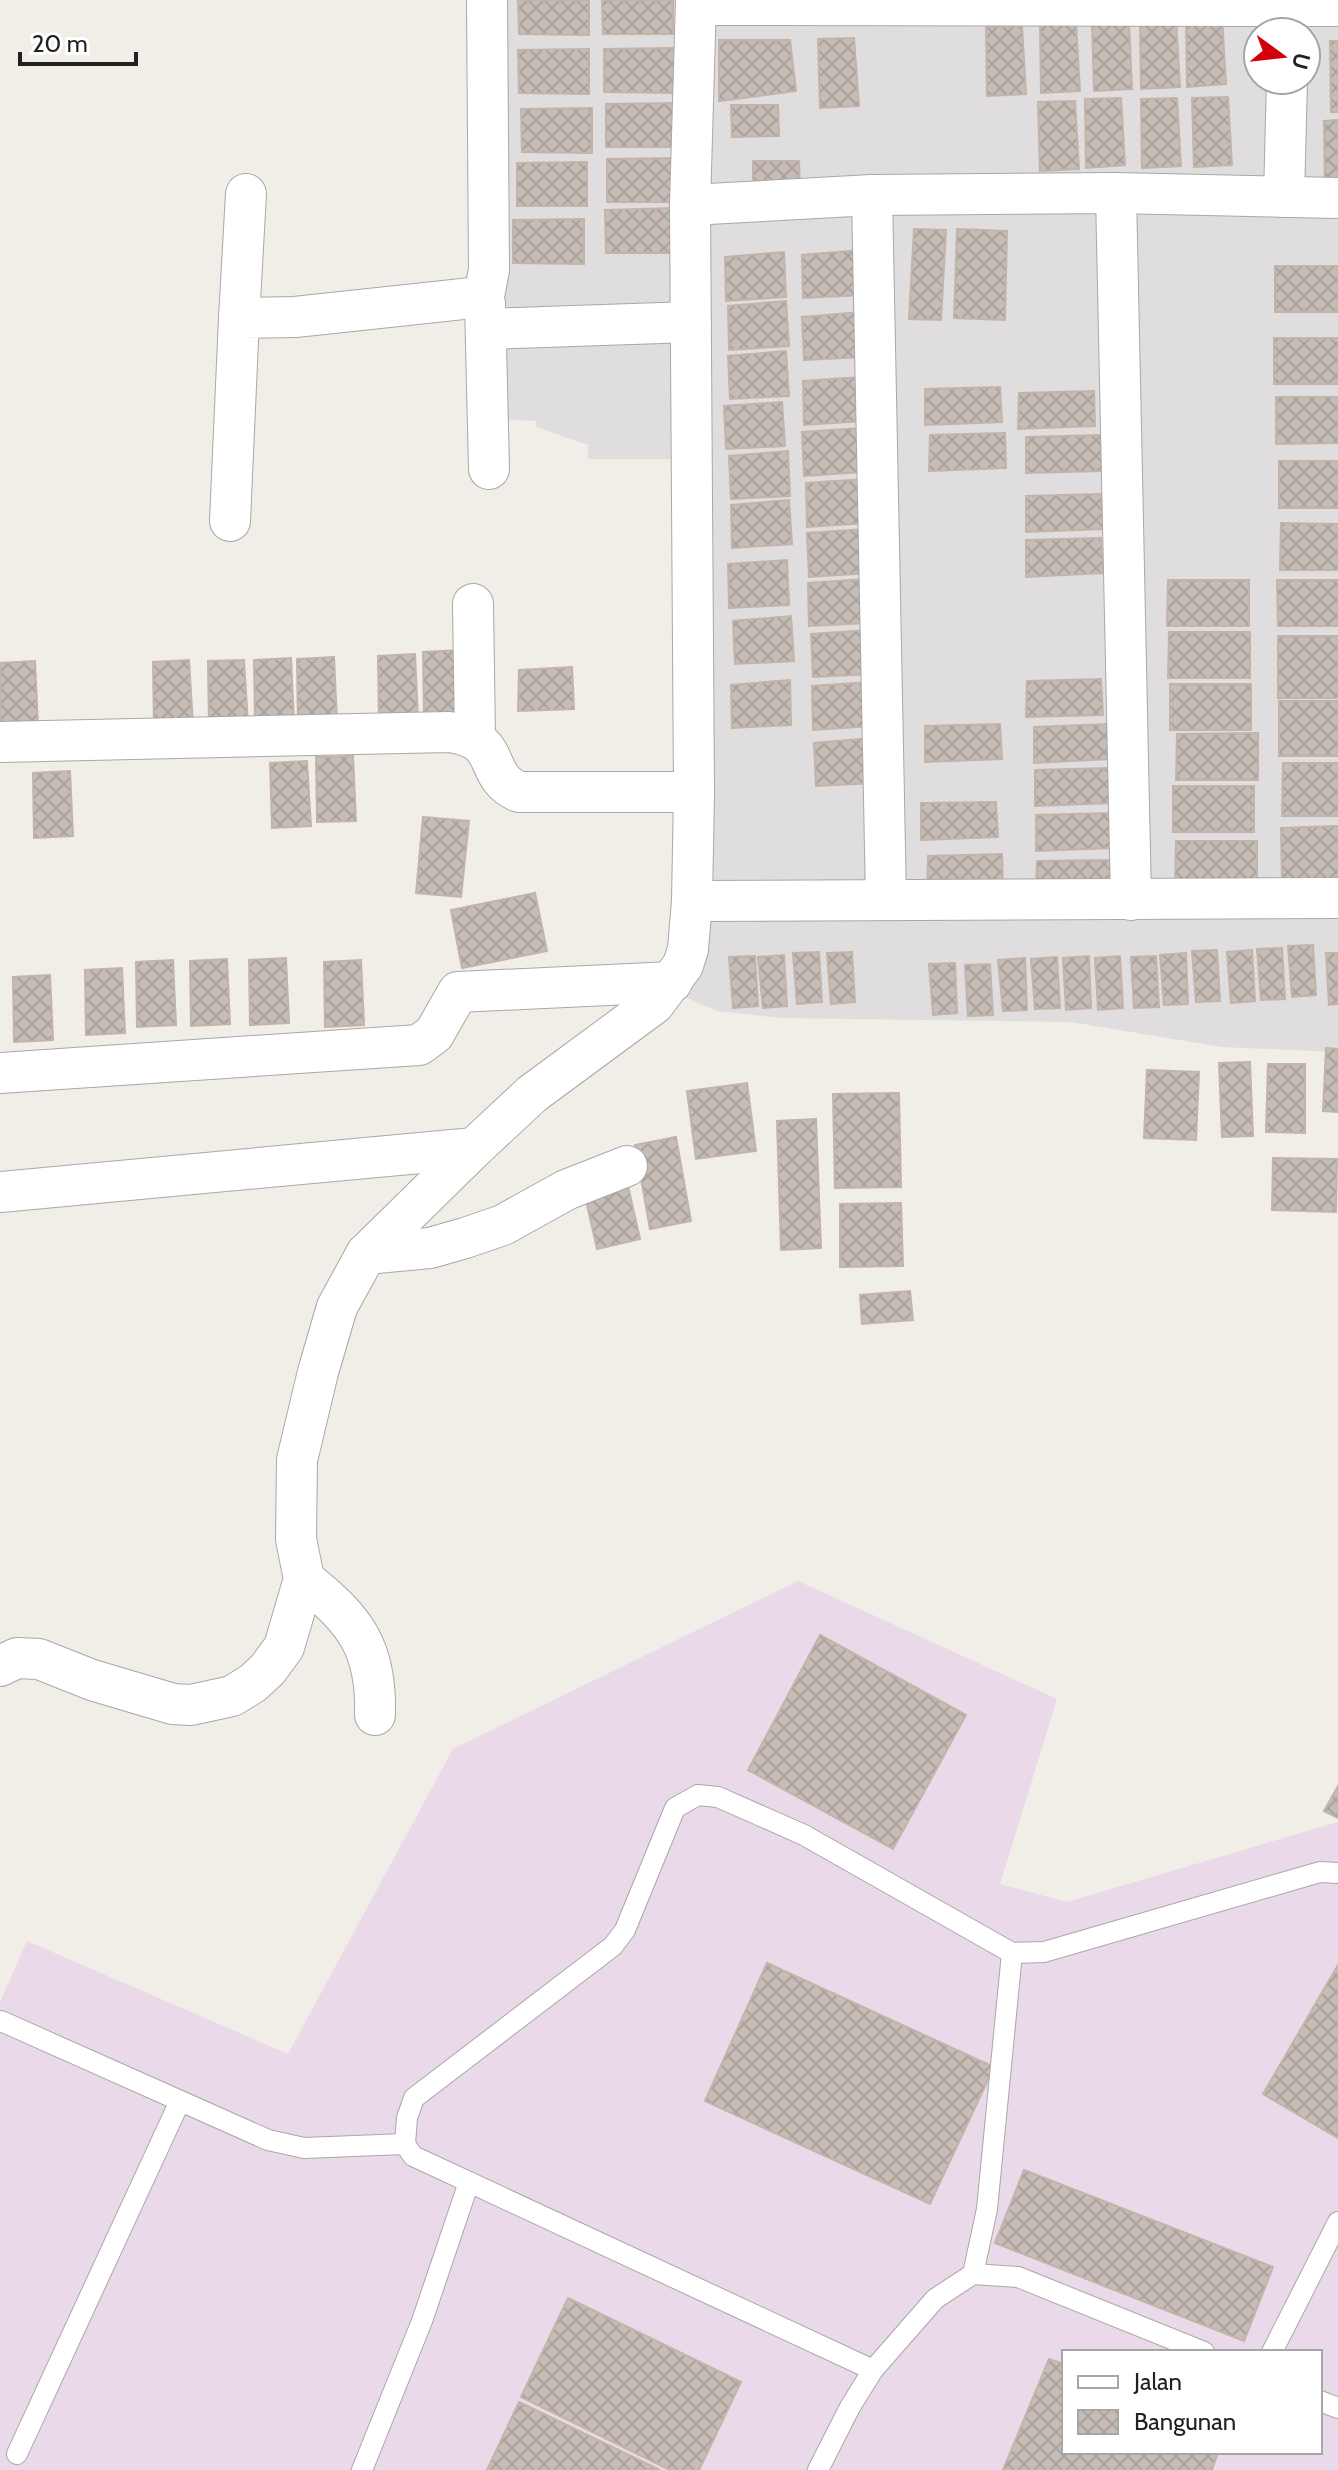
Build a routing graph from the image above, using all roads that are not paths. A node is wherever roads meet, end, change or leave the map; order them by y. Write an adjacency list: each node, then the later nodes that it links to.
1 (487, 0): 12 (street)
2 (696, 2): 4 (street); 11 (street)
3 (1338, 6): 4 (street)
4 (1289, 13)
5 (1287, 96): 9 (street)
6 (1116, 193): 8 (street); 9 (street); 23 (street)
7 (246, 194): 13 (street)
8 (872, 195): 11 (street); 22 (street)
9 (1284, 197): 10 (street)
10 (1338, 198)
11 (690, 205): 14 (street)
12 (485, 310): 13 (street); 14 (street); 15 (street)
13 (239, 318): 16 (street)
14 (691, 322): 20 (street)
15 (489, 469)
16 (230, 521)
17 (473, 604): 18 (street)
18 (475, 738): 19 (street); 20 (street)
19 (0, 742)
20 (694, 792): 24 (street)
21 (1338, 898): 23 (street)
22 (886, 899): 23 (street); 24 (street)
23 (1131, 900)
24 (692, 901): 25 (street)
25 (672, 982): 26 (street); 27 (street)
26 (0, 1073)
27 (474, 1148): 29 (street); 30 (street)
28 (627, 1166): 30 (street)
29 (0, 1192)
30 (366, 1254): 31 (street)
31 (304, 1579): 32 (street); 33 (street)
32 (0, 1666)
33 (375, 1715)
34 (1338, 1873): 35 (lane)
35 (1012, 1953): 38 (lane); 41 (lane)
36 (1, 2021): 37 (lane)
37 (180, 2101): 38 (lane); 45 (lane)
38 (405, 2144): 39 (lane)
39 (469, 2182): 44 (lane); 46 (lane)
40 (1338, 2222): 43 (lane)
41 (973, 2274): 42 (lane); 44 (lane)
42 (1199, 2350)
43 (1273, 2350)
44 (873, 2370): 47 (lane)
45 (17, 2454)
46 (362, 2470)
47 (818, 2470)

